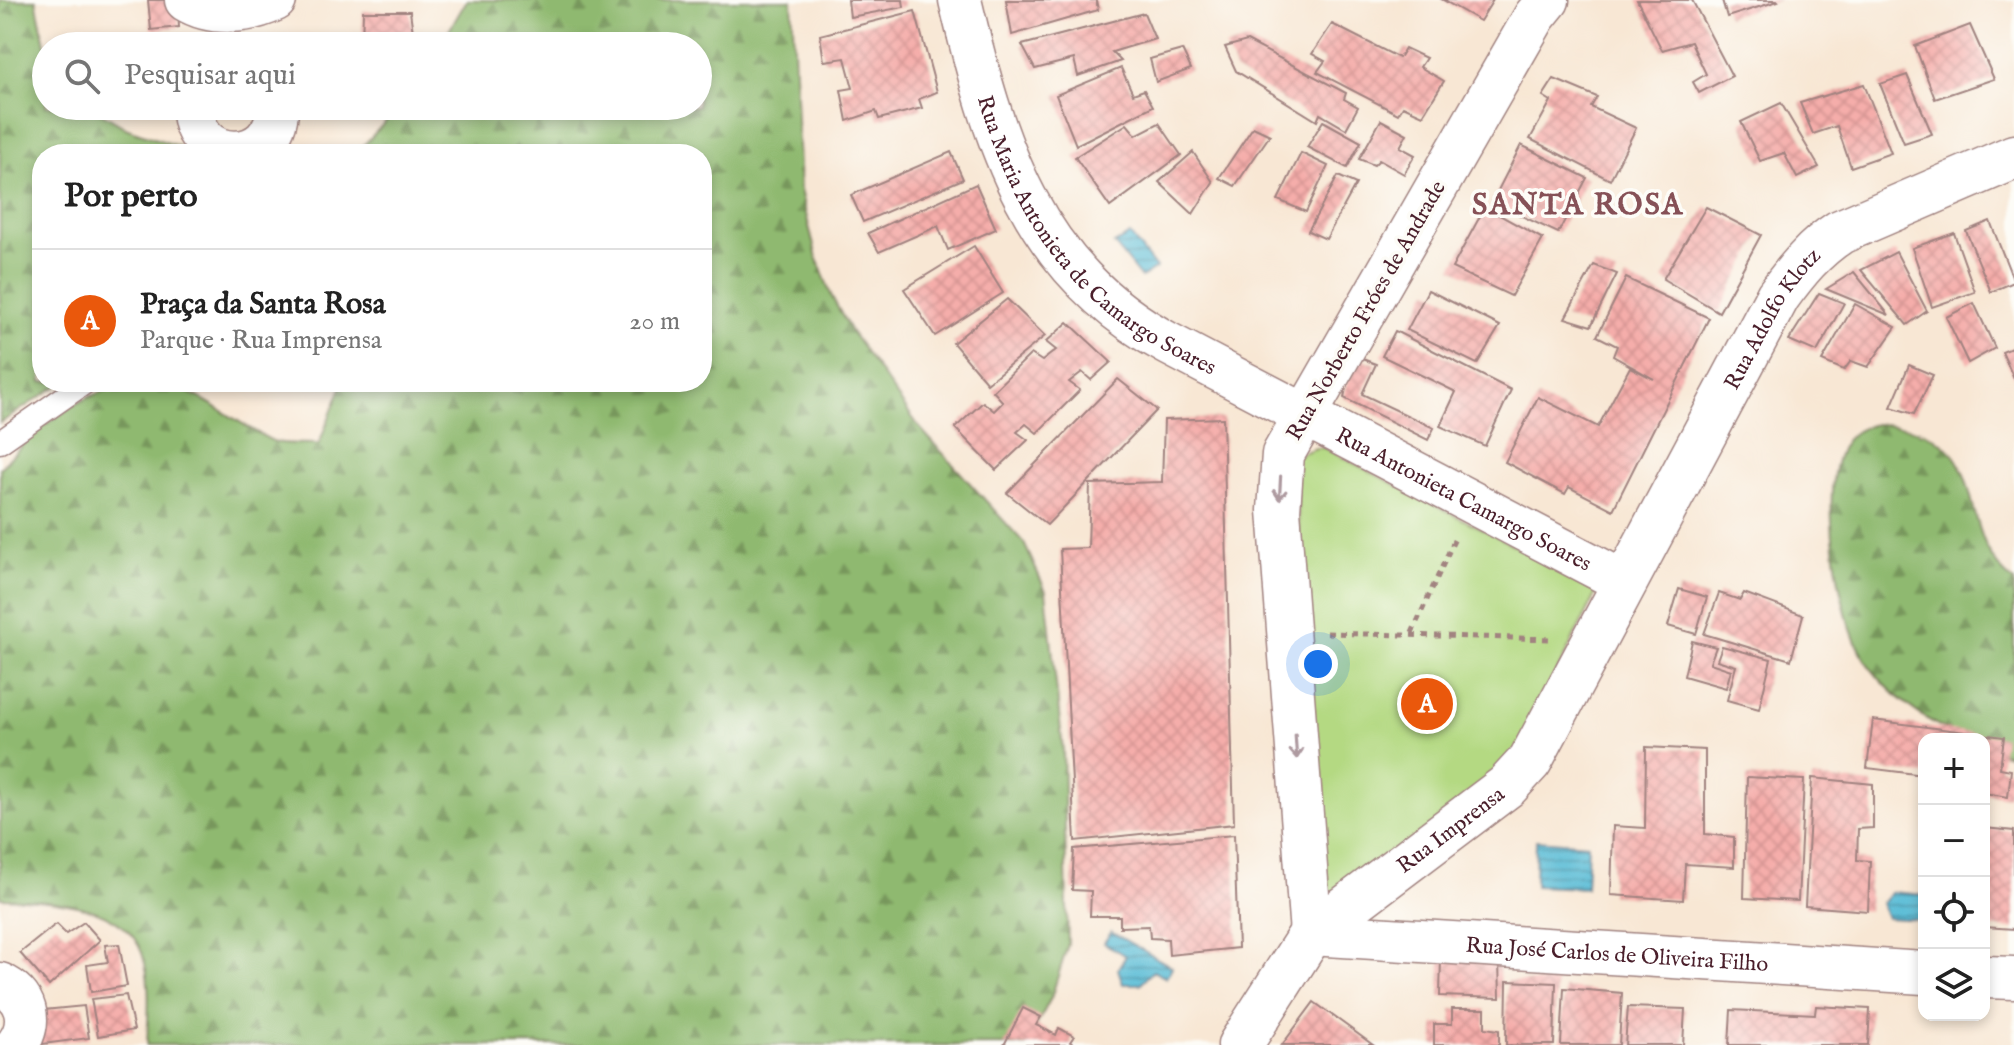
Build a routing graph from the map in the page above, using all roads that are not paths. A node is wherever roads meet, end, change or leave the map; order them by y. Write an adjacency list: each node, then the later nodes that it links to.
1 (186, 0): 5 (street)
2 (275, 0): 5 (street)
3 (960, 0): 12 (street, Rua Maria Antonieta de Camargo Soares)
4 (1548, 0): 12 (street, Rua Norberto Fróes de Andrade)
5 (235, 28)
6 (195, 120): 8 (street)
7 (275, 120): 9 (street)
8 (210, 144)
9 (258, 144)
10 (2014, 157): 14 (street, Rua Adolfo Klotz)
11 (72, 392): 13 (lane)
12 (1303, 415): 14 (street, Rua Antonieta Camargo Soares); 15 (street, Rua Norberto Fróes de Andrade, one-way to 15)
13 (0, 442)
14 (1624, 582): 15 (street, Rua Imprensa)
15 (1311, 934): 16 (street, Rua José Carlos de Oliveira Filho); 21 (street, Rua Imprensa)
16 (1918, 973)
17 (1990, 977): 18 (street)
18 (2014, 978)
19 (0, 984): 20 (street)
20 (17, 1045)
21 (1240, 1045)

